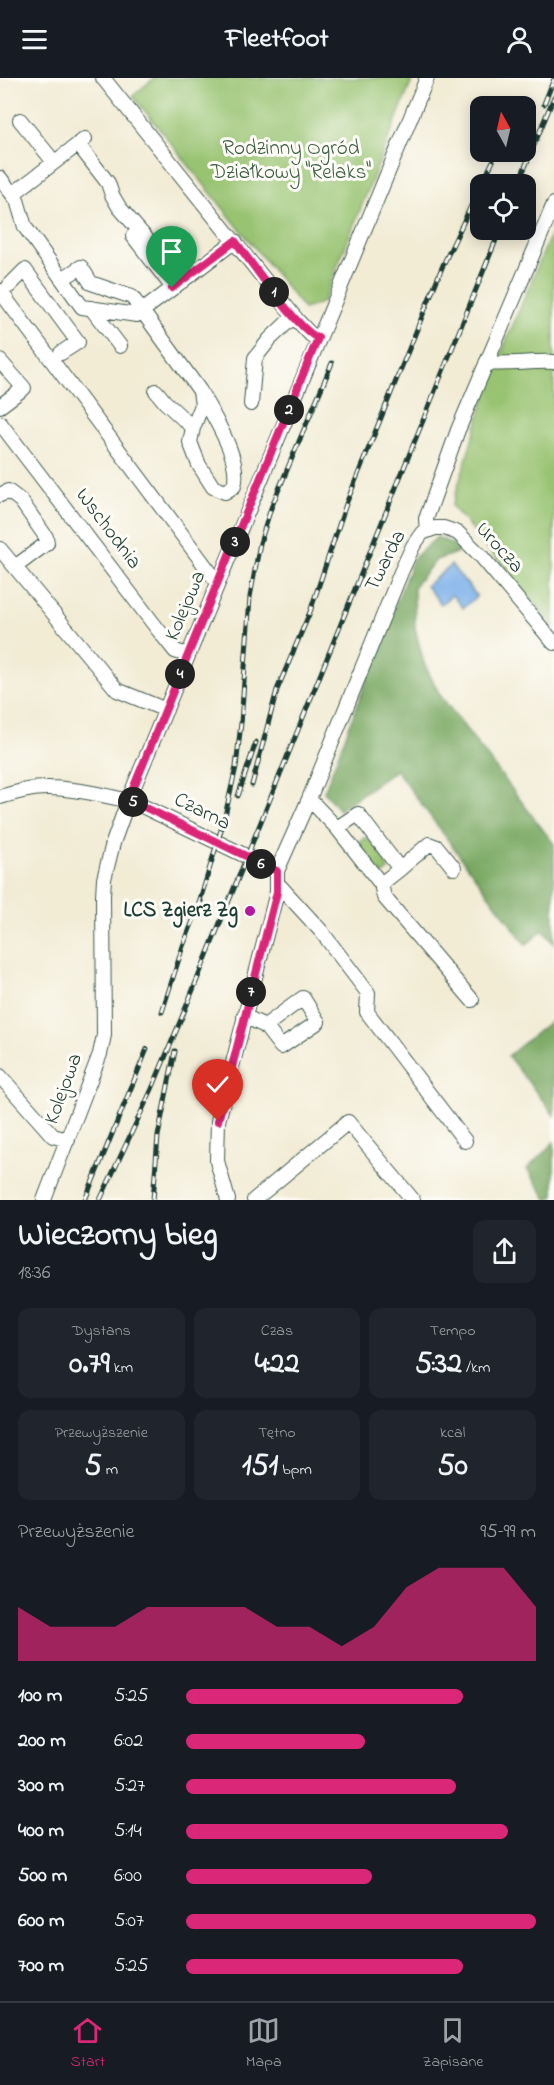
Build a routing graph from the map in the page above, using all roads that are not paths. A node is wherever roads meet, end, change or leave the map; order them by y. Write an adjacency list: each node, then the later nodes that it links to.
1 (103, 78): 9 (street)
2 (428, 79): 16 (street, Kolejowa)
3 (20, 120): 4 (street)
4 (54, 162): 6 (street); 11 (street)
5 (0, 178): 6 (street)
6 (13, 194): 10 (street)
7 (554, 204): 8 (street, Twarda)
8 (549, 229): 21 (street, Twarda)
9 (235, 241): 11 (street); 15 (street)
10 (62, 279): 13 (street); 14 (street)
11 (178, 284): 14 (street)
12 (5, 288): 18 (street); 32 (street)
13 (91, 308): 14 (street); 17 (street)
14 (143, 310): 23 (street)
15 (294, 315): 16 (street); 24 (street)
16 (318, 338): 32 (street, Kolejowa)
17 (120, 346)
18 (61, 353)
19 (0, 361): 25 (street)
20 (554, 362): 21 (street)
21 (486, 363): 29 (street, Twarda)
22 (156, 391): 27 (street)
23 (203, 400): 27 (street); 27 (street)
24 (251, 404)
25 (0, 406)
26 (0, 423): 34 (street, Wschodnia)
27 (193, 428)
28 (0, 495): 31 (street)
29 (427, 531): 33 (street, Urocza); 37 (street, Twarda)
30 (0, 549): 31 (street)
31 (15, 567): 35 (street)
32 (218, 583): 34 (street, Kolejowa)
33 (554, 643)
34 (188, 655): 35 (street, Kolejowa)
35 (166, 710): 38 (street, Kolejowa)
36 (0, 797): 38 (street, Czarna)
37 (309, 799): 39 (street); 44 (street, Twarda)
38 (128, 801): 44 (street, Czarna); 50 (street, Kolejowa)
39 (337, 828): 40 (street); 41 (street)
40 (372, 831): 41 (street); 43 (street)
41 (351, 845): 45 (street)
42 (454, 868): 43 (street)
43 (400, 869): 45 (street)
44 (278, 877): 47 (street, Twarda); 51 (street)
45 (381, 884): 46 (street)
46 (472, 1000)
47 (244, 1016): 48 (street); 53 (street, Twarda)
48 (265, 1026)
49 (0, 1076): 50 (street)
50 (68, 1140): 52 (street, Kolejowa)
51 (465, 1142)
52 (44, 1200)
53 (228, 1200)
54 (254, 1200): 55 (street)
55 (413, 1200)

